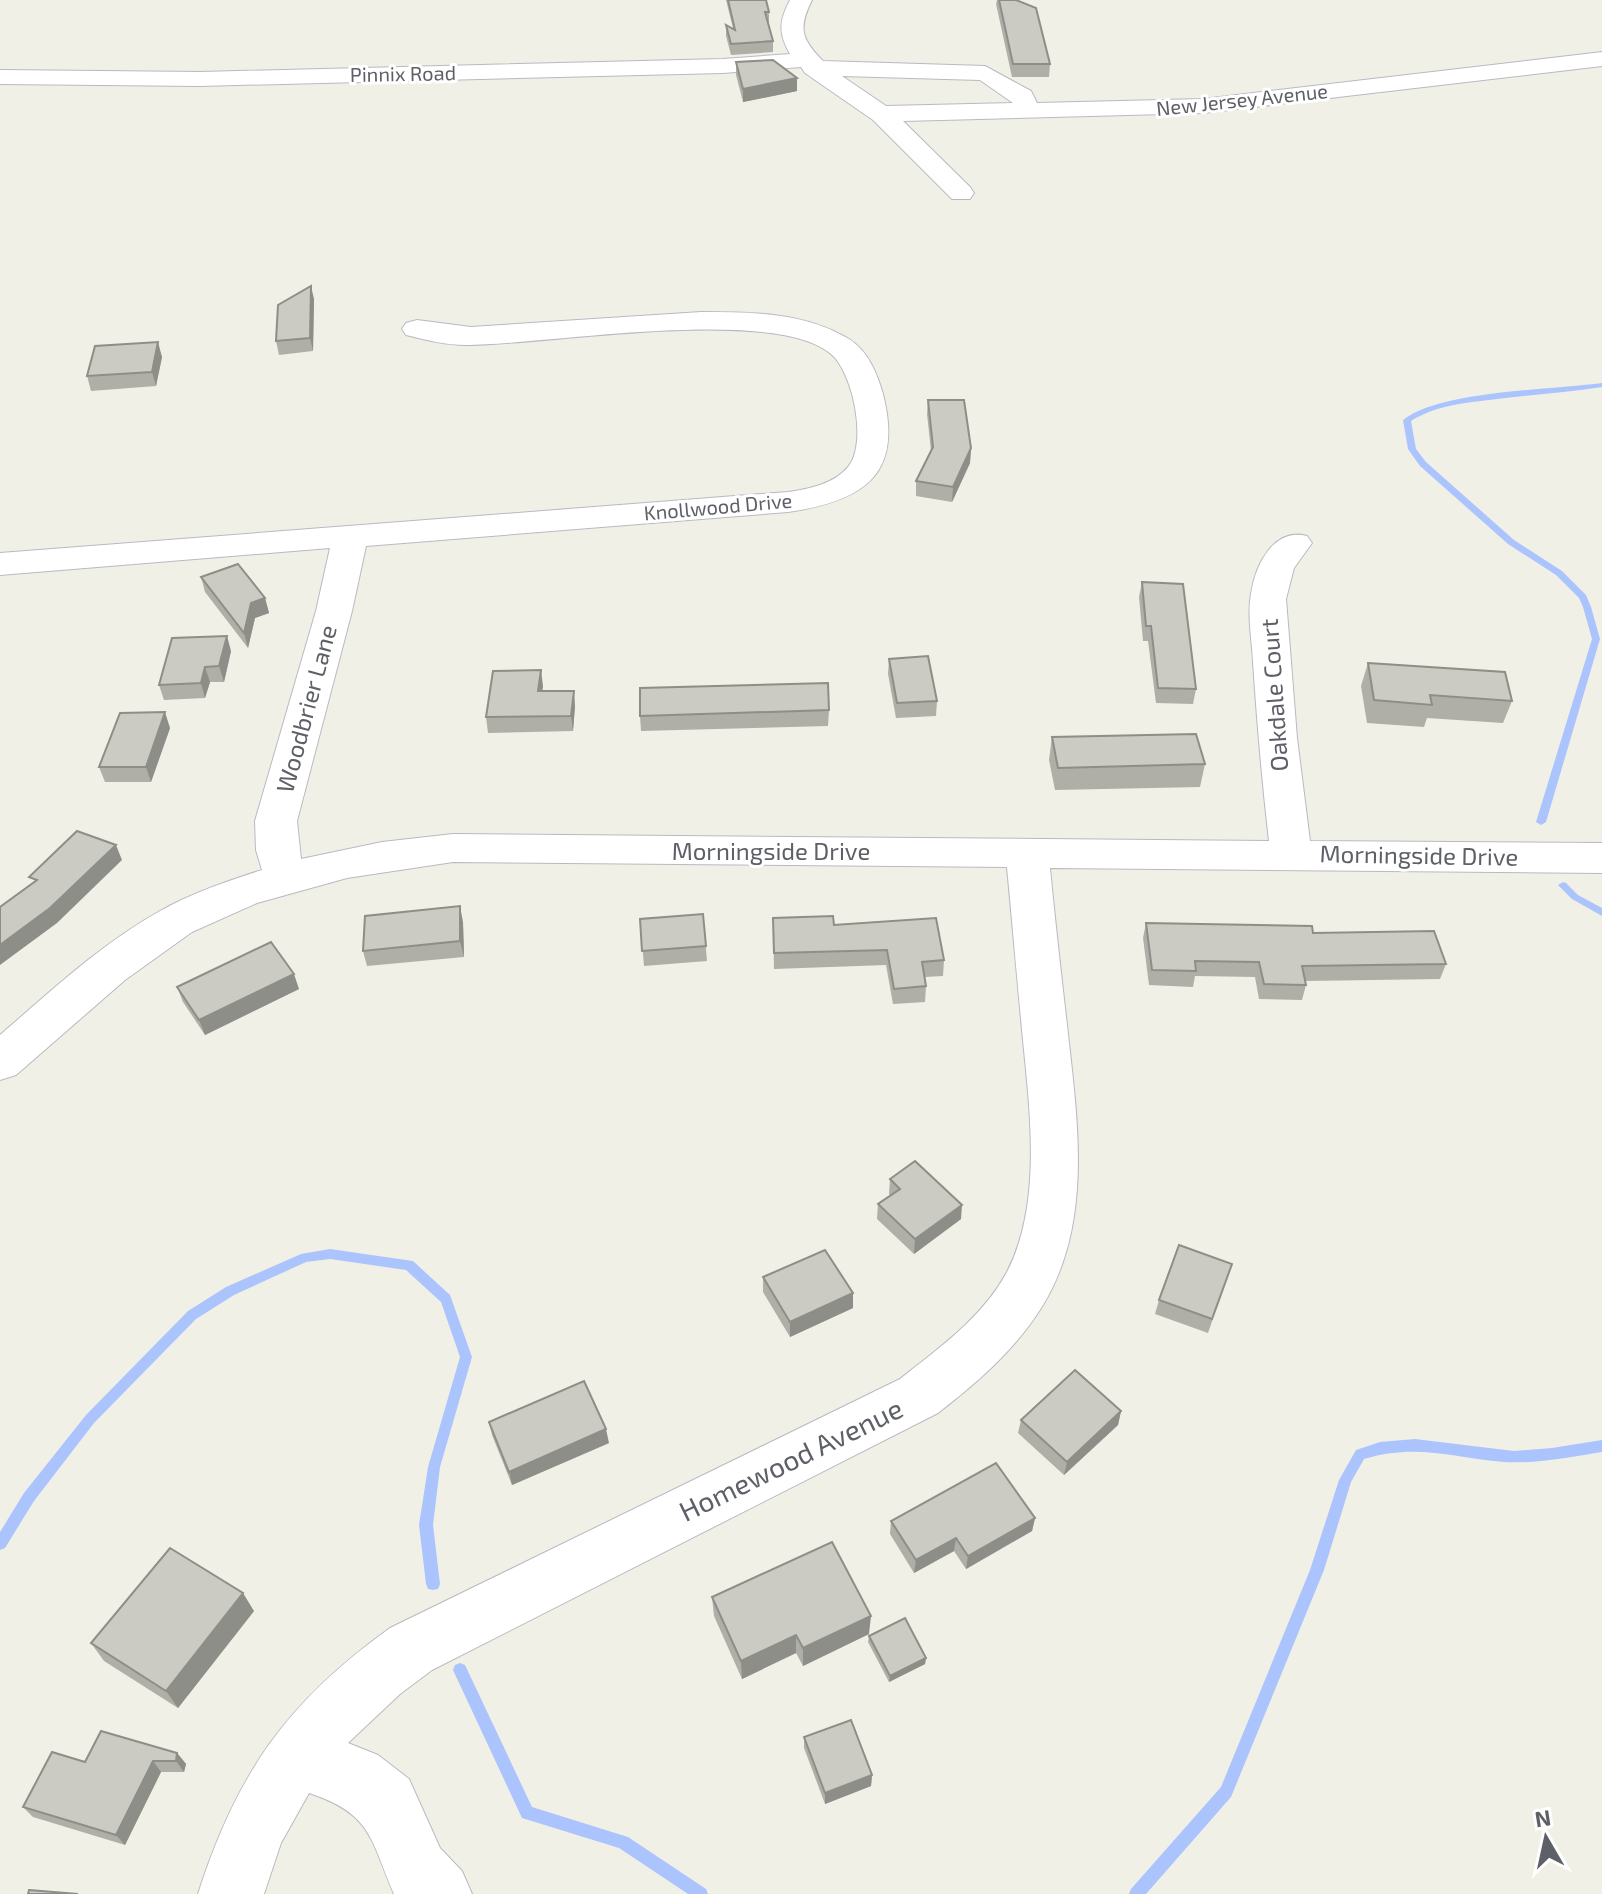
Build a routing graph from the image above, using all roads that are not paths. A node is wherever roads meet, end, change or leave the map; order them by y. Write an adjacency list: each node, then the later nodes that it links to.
1 (801, 0): 3 (street)
2 (1602, 59): 5 (street, New Jersey Avenue)
3 (810, 64): 4 (street, Pinnix Road); 5 (street, Pinnix Road); 6 (street)
4 (0, 77)
5 (1029, 111): 6 (street, New Jersey Avenue)
6 (881, 114): 7 (street)
7 (961, 193)
8 (417, 329): 9 (street, Knollwood Drive)
9 (350, 537): 11 (street, Knollwood Drive); 15 (street, Woodbrier Lane)
10 (1295, 543): 13 (street, Oakdale Court)
11 (0, 564)
12 (1027, 854): 13 (street, Morningside Drive); 15 (street, Morningside Drive); 17 (street, Homewood Avenue)
13 (1291, 854): 14 (street, Morningside Drive)
14 (1602, 858)
15 (286, 880): 16 (street, Morningside Drive)
16 (0, 1062)
17 (296, 1757): 18 (street, Homewood Avenue); 19 (street)
18 (231, 1894)
19 (439, 1894)

